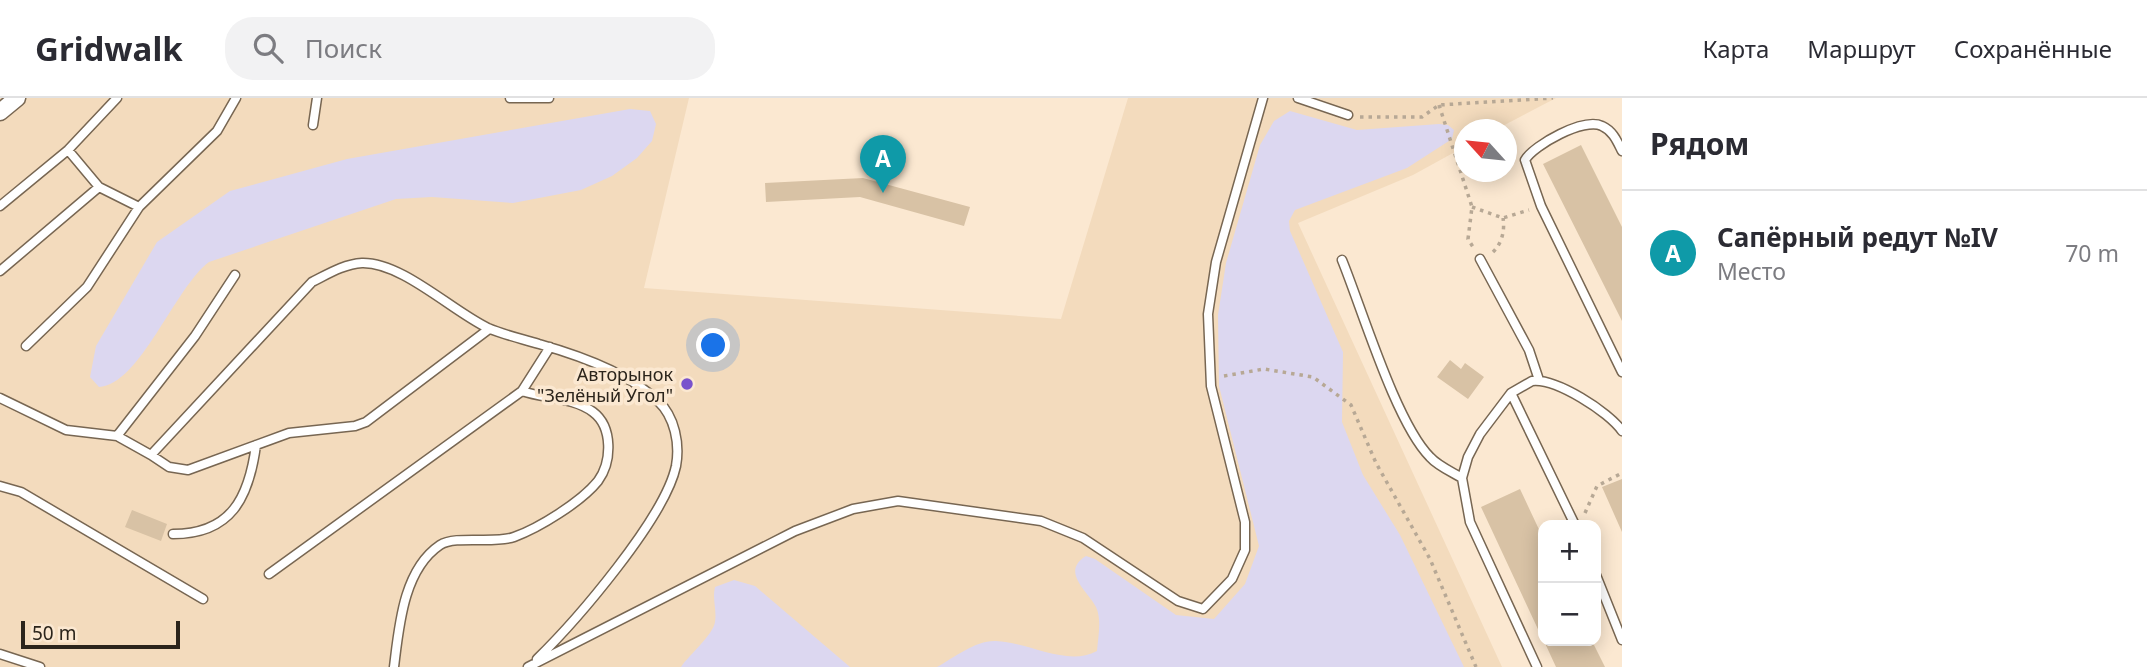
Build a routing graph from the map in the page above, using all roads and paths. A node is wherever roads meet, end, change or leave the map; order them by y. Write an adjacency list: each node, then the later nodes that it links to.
1 (17, 98): 11 (street)
2 (117, 98): 14 (lane)
3 (236, 98): 19 (lane)
4 (317, 98): 13 (lane)
5 (510, 98): 6 (lane)
6 (549, 98)
7 (1263, 98): 30 (lane)
8 (1297, 98): 12 (lane)
9 (1553, 98): 10 (path)
10 (1439, 105): 12 (path); 20 (path)
11 (0, 112)
12 (1348, 115)
13 (313, 125)
14 (68, 150): 16 (lane); 17 (lane)
15 (1622, 151): 18 (lane)
16 (99, 187): 19 (lane); 24 (lane)
17 (0, 205)
18 (1541, 206): 21 (path); 29 (lane)
19 (139, 207): 27 (lane)
20 (1472, 207): 21 (path); 22 (path)
21 (1503, 218): 22 (path)
22 (1480, 259): 31 (lane)
23 (1342, 260): 40 (lane)
24 (0, 271)
25 (235, 275): 36 (lane)
26 (489, 329): 28 (lane); 37 (lane); 38 (lane)
27 (26, 346)
28 (550, 347): 32 (lane); 50 (lane)
29 (1622, 372)
30 (1210, 378): 50 (lane); 53 (path)
31 (1539, 380): 33 (lane); 35 (lane)
32 (522, 391): 45 (lane); 52 (lane)
33 (1511, 393): 40 (lane); 43 (lane)
34 (0, 398): 36 (lane)
35 (1622, 431)
36 (117, 436): 38 (lane)
37 (256, 445): 38 (lane); 44 (lane)
38 (151, 455)
39 (1622, 473): 42 (path)
40 (1462, 478): 54 (lane)
41 (0, 486): 47 (lane)
42 (1583, 519)
43 (1573, 520)
44 (173, 534)
45 (269, 574)
46 (1599, 583): 48 (lane)
47 (203, 598)
48 (1622, 640)
49 (0, 654): 51 (lane)
50 (529, 666)
51 (40, 667)
52 (394, 667)
53 (1476, 667)
54 (1537, 667)

